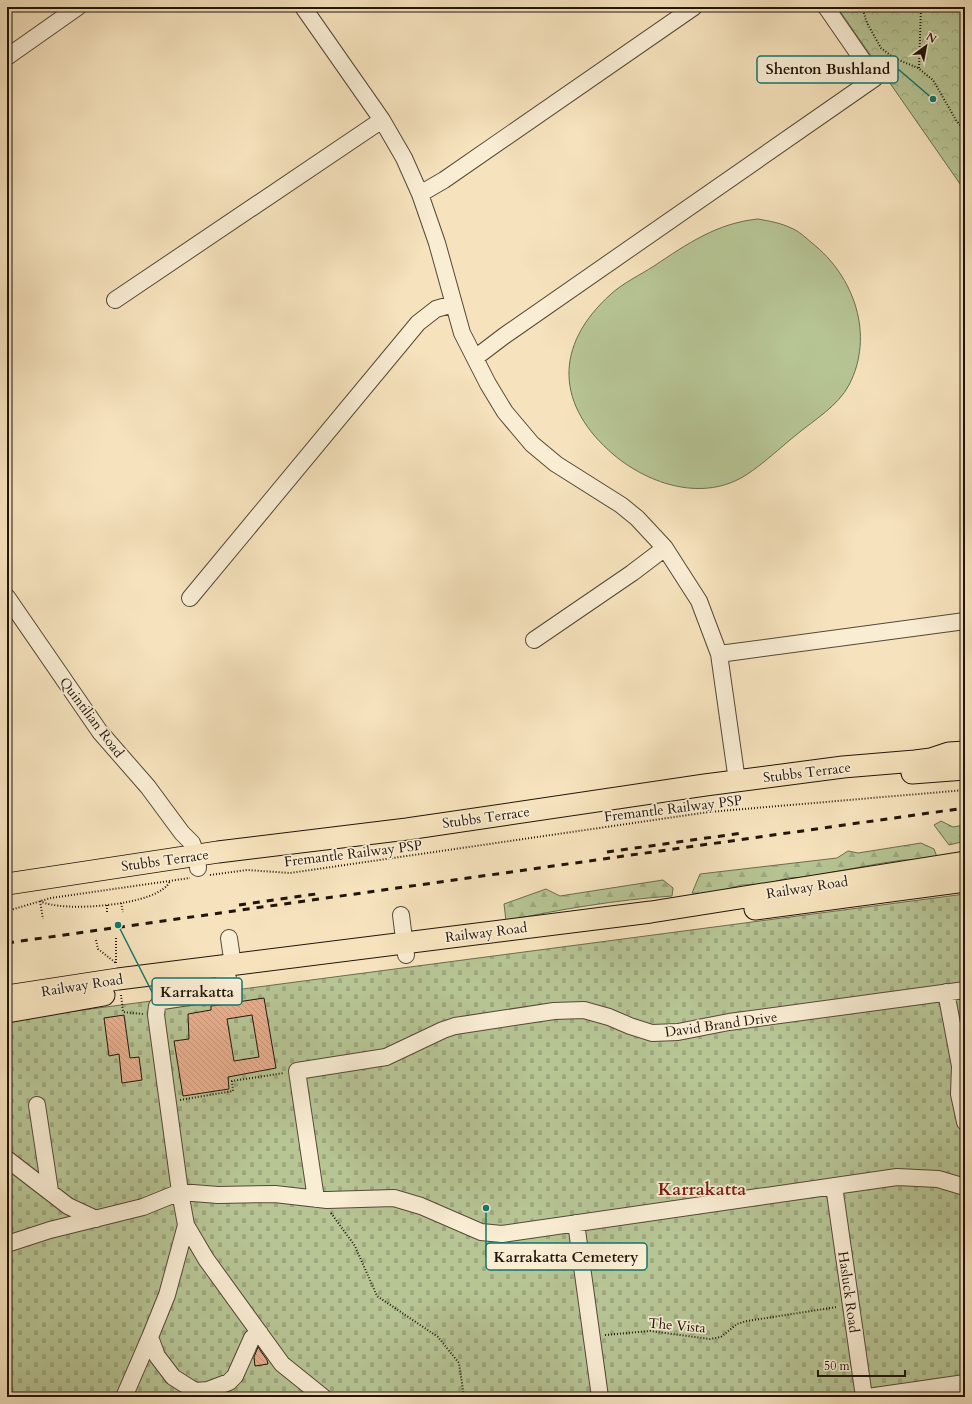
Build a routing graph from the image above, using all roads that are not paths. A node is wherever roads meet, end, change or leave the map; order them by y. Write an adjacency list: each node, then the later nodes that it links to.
1 (78, 7): 5 (street)
2 (303, 7): 6 (street)
3 (694, 7): 7 (street)
4 (826, 7): 10 (street)
5 (7, 57)
6 (382, 120): 7 (street); 8 (street)
7 (420, 194): 9 (street)
8 (115, 300)
9 (453, 304): 10 (street); 13 (street)
10 (475, 358): 11 (street)
11 (665, 548): 15 (street); 16 (street)
12 (7, 597): 21 (street, Quintilian Road)
13 (190, 598)
14 (965, 621): 16 (street)
15 (534, 640)
16 (719, 654): 19 (street)
17 (965, 752): 19 (main road, Stubbs Terrace)
18 (965, 769): 21 (main road, Stubbs Terrace)
19 (737, 781): 21 (main road, Stubbs Terrace)
20 (965, 862): 27 (main road, Railway Road)
21 (194, 867): 23 (main road, Stubbs Terrace); 24 (main road, Stubbs Terrace)
22 (965, 881): 27 (main road, Railway Road)
23 (7, 884)
24 (7, 896)
25 (401, 915): 27 (street)
26 (229, 938): 28 (street)
27 (406, 949): 28 (main road, Railway Road)
28 (230, 972): 31 (main road, Railway Road); 32 (main road, Railway Road); 39 (street)
29 (965, 990): 30 (street, David Brand Drive)
30 (946, 992): 34 (street); 40 (street, David Brand Drive)
31 (7, 996)
32 (7, 1012)
33 (37, 1105): 38 (street)
34 (965, 1122)
35 (7, 1159): 38 (street)
36 (834, 1186): 37 (street); 42 (street); 51 (street, Hasluck Road)
37 (965, 1187)
38 (50, 1191): 41 (street)
39 (180, 1192): 40 (street); 41 (street); 43 (street)
40 (316, 1199): 42 (street)
41 (96, 1218): 44 (street)
42 (576, 1223): 50 (street)
43 (186, 1225): 45 (street); 46 (street)
44 (7, 1244)
45 (260, 1333): 46 (street); 49 (street)
46 (150, 1337): 48 (street)
47 (965, 1384): 52 (street)
48 (124, 1397)
49 (323, 1397)
50 (600, 1397)
51 (864, 1397)
52 (868, 1397)

